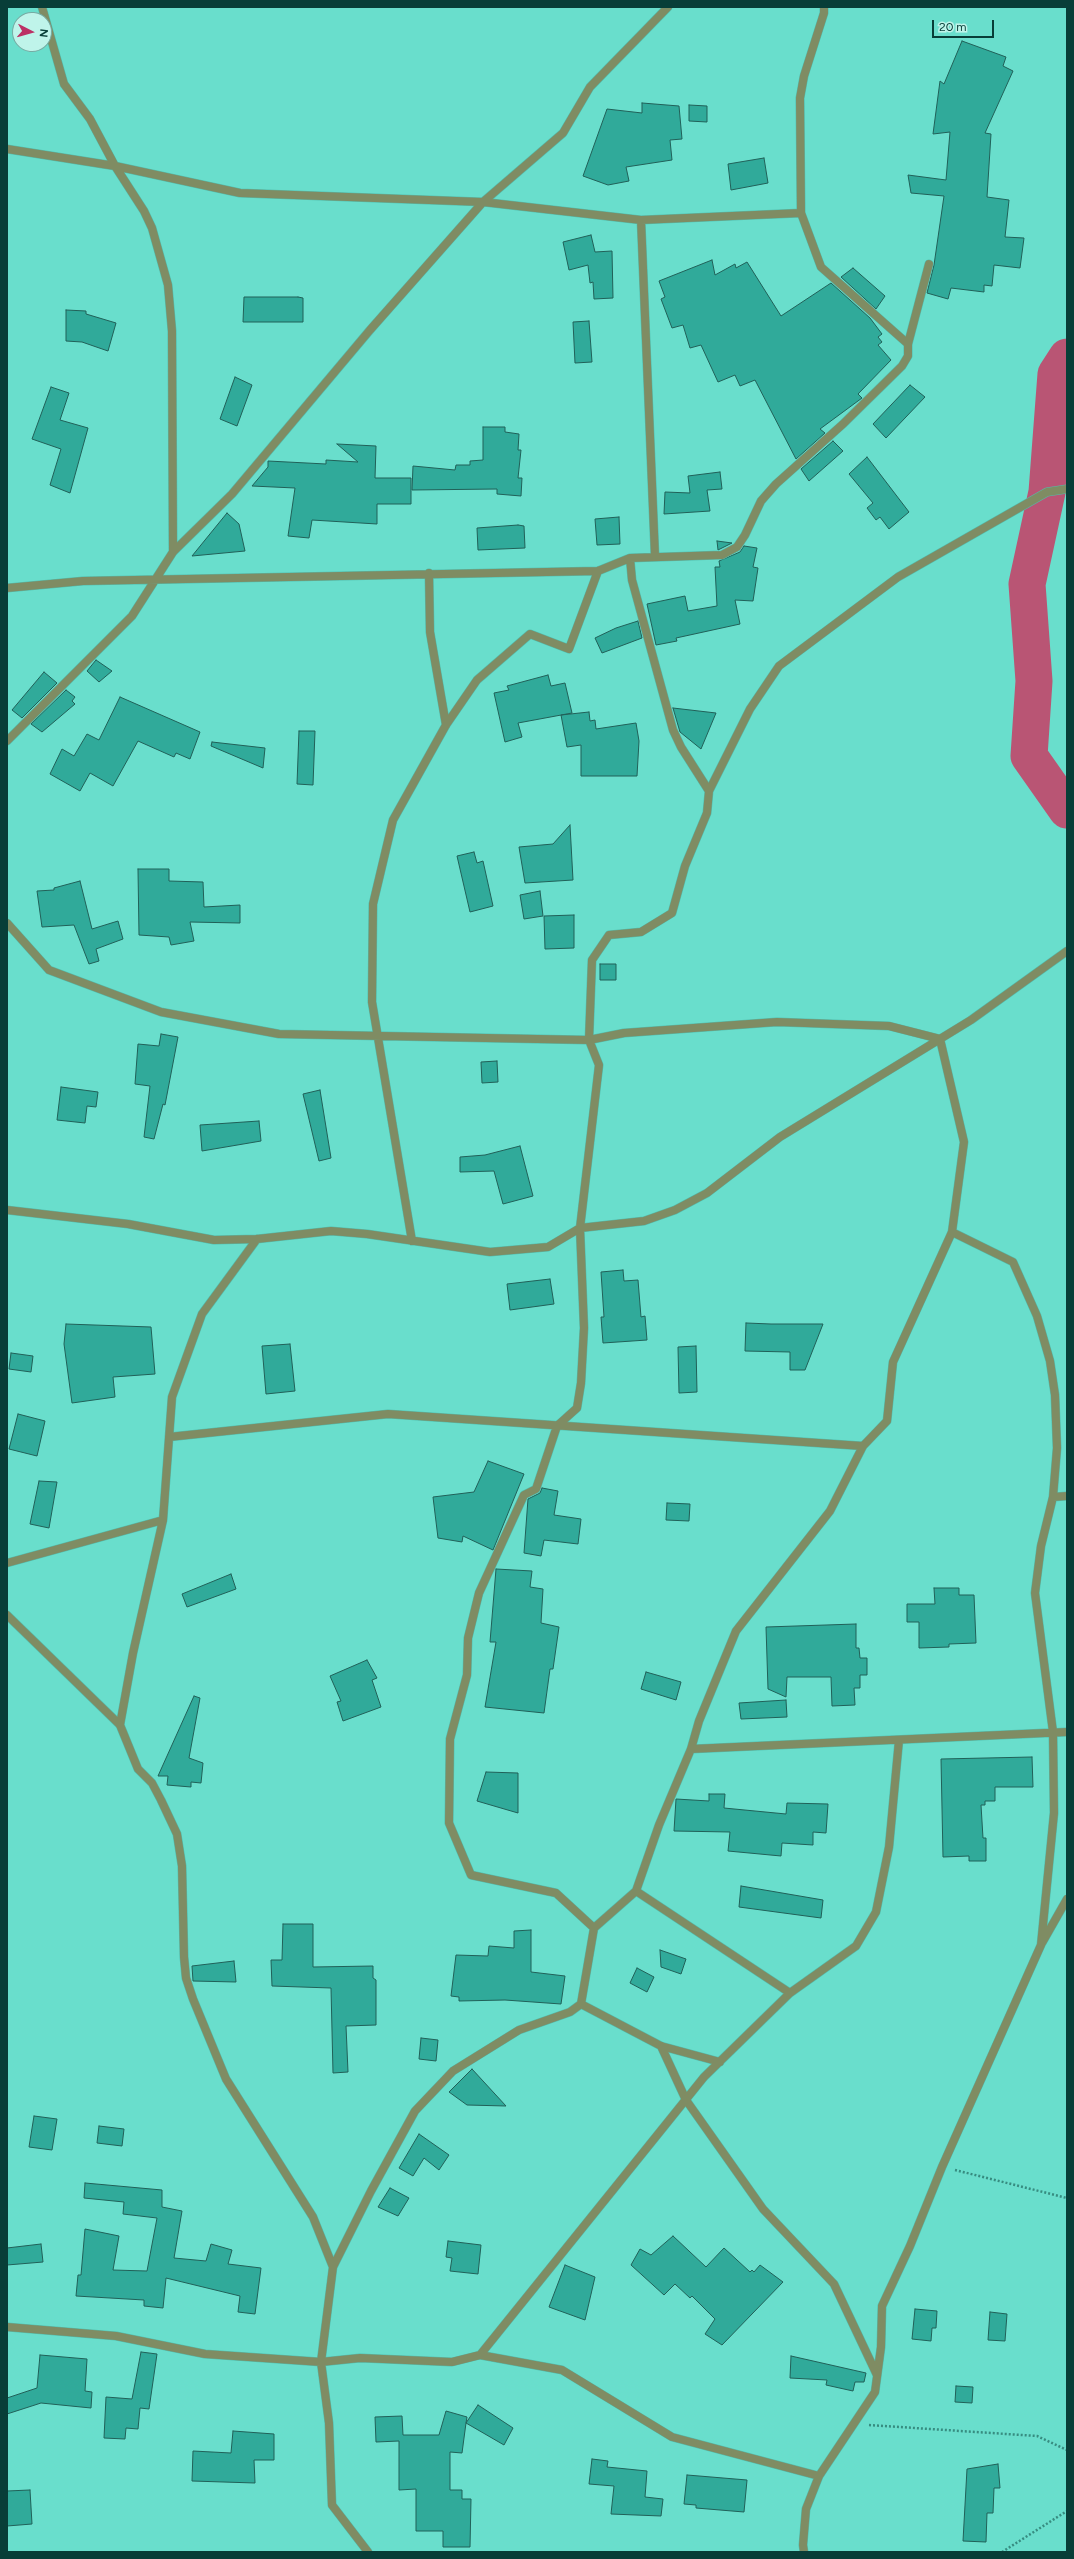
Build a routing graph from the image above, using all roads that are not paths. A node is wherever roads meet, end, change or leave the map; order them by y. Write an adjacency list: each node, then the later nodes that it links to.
1 (42, 7): 5 (street)
2 (668, 7): 6 (street)
3 (824, 7): 7 (street)
4 (7, 149): 5 (street)
5 (115, 166): 6 (street); 12 (street)
6 (483, 202): 8 (street); 12 (street)
7 (801, 213): 8 (street); 10 (street)
8 (640, 220): 13 (street)
9 (929, 264): 10 (street)
10 (908, 344): 13 (street)
11 (1067, 489): 21 (street)
12 (173, 552): 17 (street)
13 (655, 556): 14 (street)
14 (630, 558): 15 (street); 21 (street)
15 (598, 571): 16 (street); 19 (street)
16 (429, 573): 17 (street); 19 (street)
17 (153, 580): 18 (street); 20 (street)
18 (7, 588)
19 (446, 725): 24 (street)
20 (7, 741)
21 (709, 791): 26 (street)
22 (7, 923): 24 (street)
23 (1067, 951): 25 (street)
24 (378, 1037): 26 (street); 31 (street)
25 (940, 1039): 26 (street); 28 (street); 29 (street)
26 (589, 1040): 28 (street)
27 (7, 1210): 30 (street)
28 (580, 1228): 31 (street); 32 (street)
29 (952, 1232): 34 (street); 36 (street)
30 (257, 1239): 31 (street); 33 (street)
31 (412, 1241)
32 (557, 1426): 33 (street); 34 (street); 47 (street)
33 (169, 1437): 37 (street)
34 (863, 1446): 44 (street)
35 (1067, 1496): 36 (street)
36 (1053, 1497): 41 (street)
37 (163, 1520): 38 (street); 40 (street)
38 (7, 1564)
39 (7, 1615): 40 (street)
40 (120, 1725): 54 (street)
41 (1053, 1732): 42 (street); 43 (street); 48 (street)
42 (1067, 1732)
43 (899, 1740): 44 (street); 49 (street)
44 (691, 1749): 45 (street)
45 (636, 1891): 47 (street); 49 (street)
46 (1067, 1899): 48 (street)
47 (594, 1928): 50 (street)
48 (1041, 1945): 58 (street)
49 (790, 1993): 52 (street)
50 (581, 2004): 51 (street); 54 (street)
51 (661, 2046): 52 (street); 53 (street)
52 (720, 2062): 53 (street)
53 (686, 2100): 56 (street); 58 (street)
54 (333, 2268): 57 (street)
55 (7, 2327): 57 (street)
56 (480, 2355): 57 (street); 59 (street)
57 (321, 2362): 60 (street)
58 (878, 2376): 59 (street)
59 (819, 2476): 61 (street)
60 (368, 2552)
61 (804, 2552)

